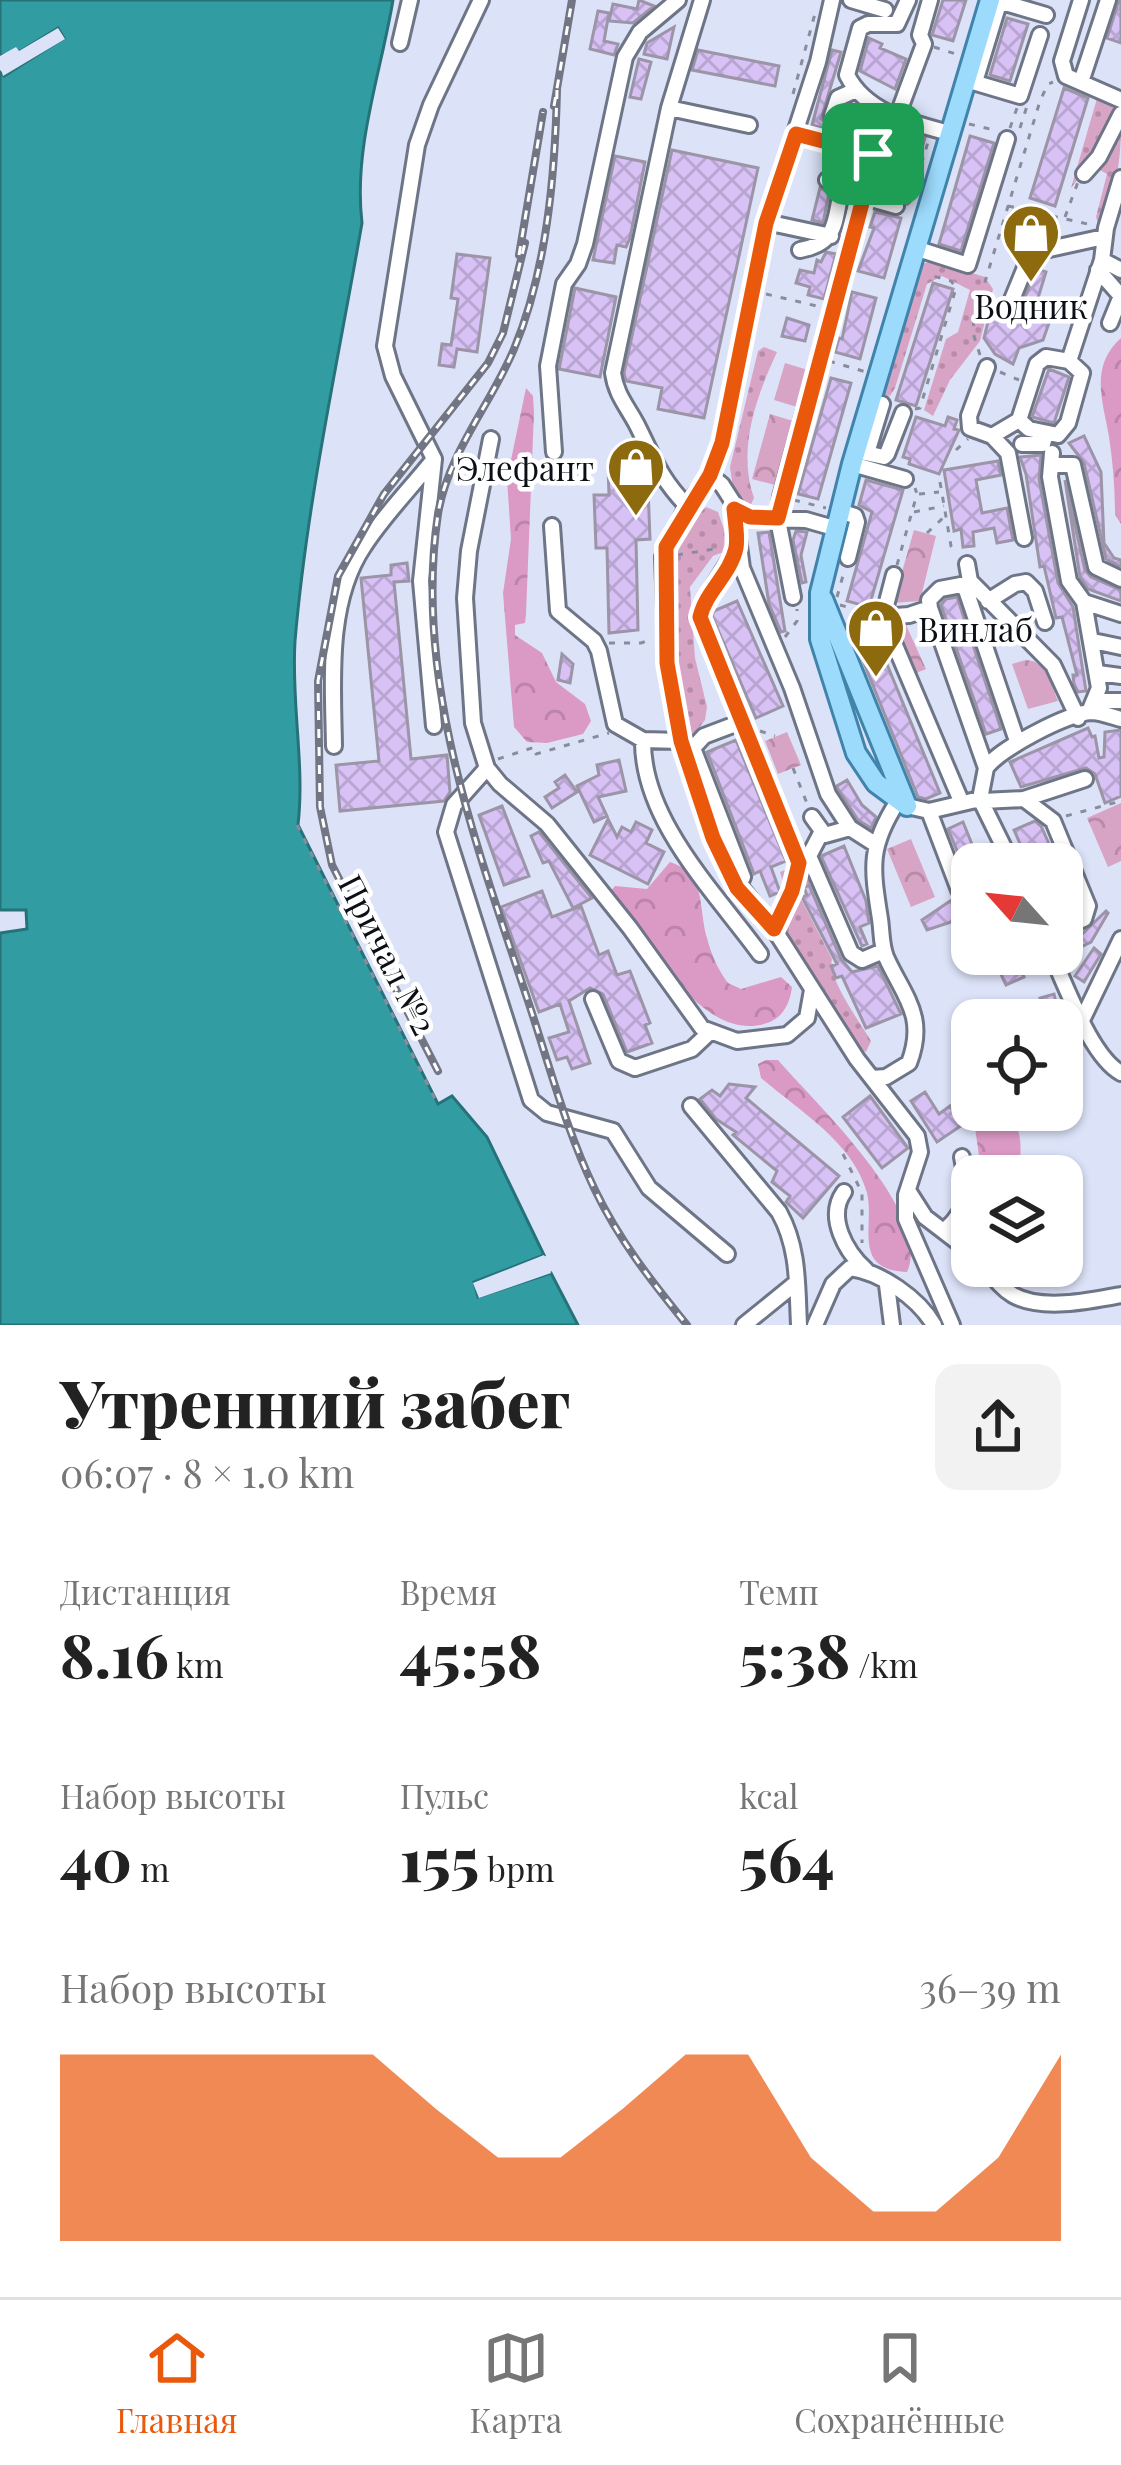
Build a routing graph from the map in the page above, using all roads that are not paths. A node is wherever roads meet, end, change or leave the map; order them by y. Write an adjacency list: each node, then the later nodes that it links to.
1 (410, 0): 15 (street)
2 (481, 0): 54 (street)
3 (678, 0): 52 (street)
4 (702, 0): 20 (street)
5 (832, 0): 26 (street)
6 (851, 0): 12 (street)
7 (908, 0): 18 (street)
8 (930, 0): 23 (street)
9 (996, 0): 13 (street); 17 (street); 17 (main road)
10 (1081, 0): 16 (street)
11 (1108, 0): 16 (street)
12 (885, 10)
13 (1046, 15)
14 (1040, 35): 17 (street)
15 (400, 43)
16 (1074, 79): 19 (street)
17 (970, 81): 25 (main road)
18 (856, 90): 22 (street); 23 (street)
19 (1121, 100)
20 (669, 108): 24 (street); 57 (street)
21 (1121, 114): 28 (street)
22 (832, 116)
23 (899, 118): 25 (street)
24 (749, 125)
25 (948, 128): 36 (main road)
26 (796, 134): 31 (street); 33 (street)
27 (1008, 137): 36 (street)
28 (1084, 174)
29 (1121, 178): 34 (street)
30 (827, 180): 35 (street)
31 (864, 197): 32 (street); 59 (street)
32 (896, 206)
33 (766, 223): 35 (street); 55 (street)
34 (1105, 233): 38 (street); 41 (street)
35 (831, 236): 37 (street)
36 (915, 248): 53 (main road)
37 (800, 250)
38 (1100, 265): 39 (street); 40 (street); 43 (street)
39 (1121, 270)
40 (1121, 296): 42 (street)
41 (1011, 302)
42 (1110, 323)
43 (1069, 362): 47 (street); 48 (street)
44 (988, 367): 49 (street)
45 (882, 404): 53 (street)
46 (908, 411): 53 (street)
47 (1019, 420): 48 (street); 49 (street)
48 (1046, 433): 51 (street)
49 (992, 436): 62 (street)
50 (490, 439): 88 (street)
51 (1022, 444)
52 (554, 452)
53 (858, 456): 56 (street); 60 (main road)
54 (434, 459): 83 (street); 87 (street)
55 (710, 475): 57 (street); 58 (street)
56 (905, 479)
57 (687, 506): 85 (street)
58 (734, 509): 59 (street); 63 (street)
59 (778, 518): 60 (street); 68 (street)
60 (837, 520): 64 (street); 94 (main road)
61 (552, 526): 84 (street)
62 (1024, 538)
63 (736, 546): 82 (street); 98 (street)
64 (848, 558)
65 (967, 564): 69 (street)
66 (894, 575): 73 (street)
67 (1121, 579): 70 (street)
68 (794, 597)
69 (988, 601): 74 (street); 80 (street)
70 (1084, 602): 72 (street); 75 (street)
71 (930, 608): 73 (street); 86 (street); 89 (street)
72 (1121, 614)
73 (875, 615): 93 (street)
74 (1045, 622)
75 (1093, 641): 76 (street); 77 (street)
76 (1121, 647)
77 (1098, 674): 78 (street); 80 (street)
78 (1121, 676)
79 (1121, 701): 80 (street)
80 (1087, 710): 81 (street); 86 (street)
81 (1121, 719)
82 (741, 722): 97 (street); 104 (street)
83 (434, 727)
84 (643, 740): 85 (street); 107 (street)
85 (681, 741): 104 (street)
86 (1017, 741): 89 (street)
87 (334, 746)
88 (487, 768): 111 (street); 120 (street)
89 (986, 768): 92 (street)
90 (1085, 779): 91 (street)
91 (1024, 799): 92 (street); 101 (street)
92 (982, 800): 93 (street); 100 (street)
93 (961, 801): 95 (street)
94 (902, 804): 95 (street); 102 (street)
95 (929, 811): 103 (street)
96 (812, 817): 99 (street)
97 (784, 828)
98 (850, 828): 99 (street); 102 (street)
99 (821, 833): 106 (street)
100 (1002, 843)
101 (1062, 843)
102 (875, 844): 106 (street)
103 (951, 869)
104 (737, 888): 108 (street)
105 (1121, 939): 110 (street)
106 (884, 951): 113 (street)
107 (760, 954)
108 (812, 990): 111 (street); 113 (street)
109 (593, 999): 111 (street)
110 (1083, 1018): 112 (street)
111 (710, 1032)
112 (1118, 1071)
113 (872, 1078): 115 (street)
114 (691, 1106): 122 (street)
115 (908, 1187): 118 (street); 131 (street)
116 (844, 1192): 121 (street)
117 (951, 1223): 118 (street)
118 (946, 1229): 119 (street)
119 (951, 1234)
120 (727, 1255)
121 (866, 1270): 123 (street); 128 (street)
122 (797, 1282): 126 (street); 127 (street)
123 (886, 1285): 129 (street); 130 (street)
124 (1003, 1287): 125 (street)
125 (1121, 1295)
126 (744, 1325)
127 (800, 1325)
128 (814, 1325)
129 (892, 1325)
130 (934, 1325)
131 (952, 1325)

